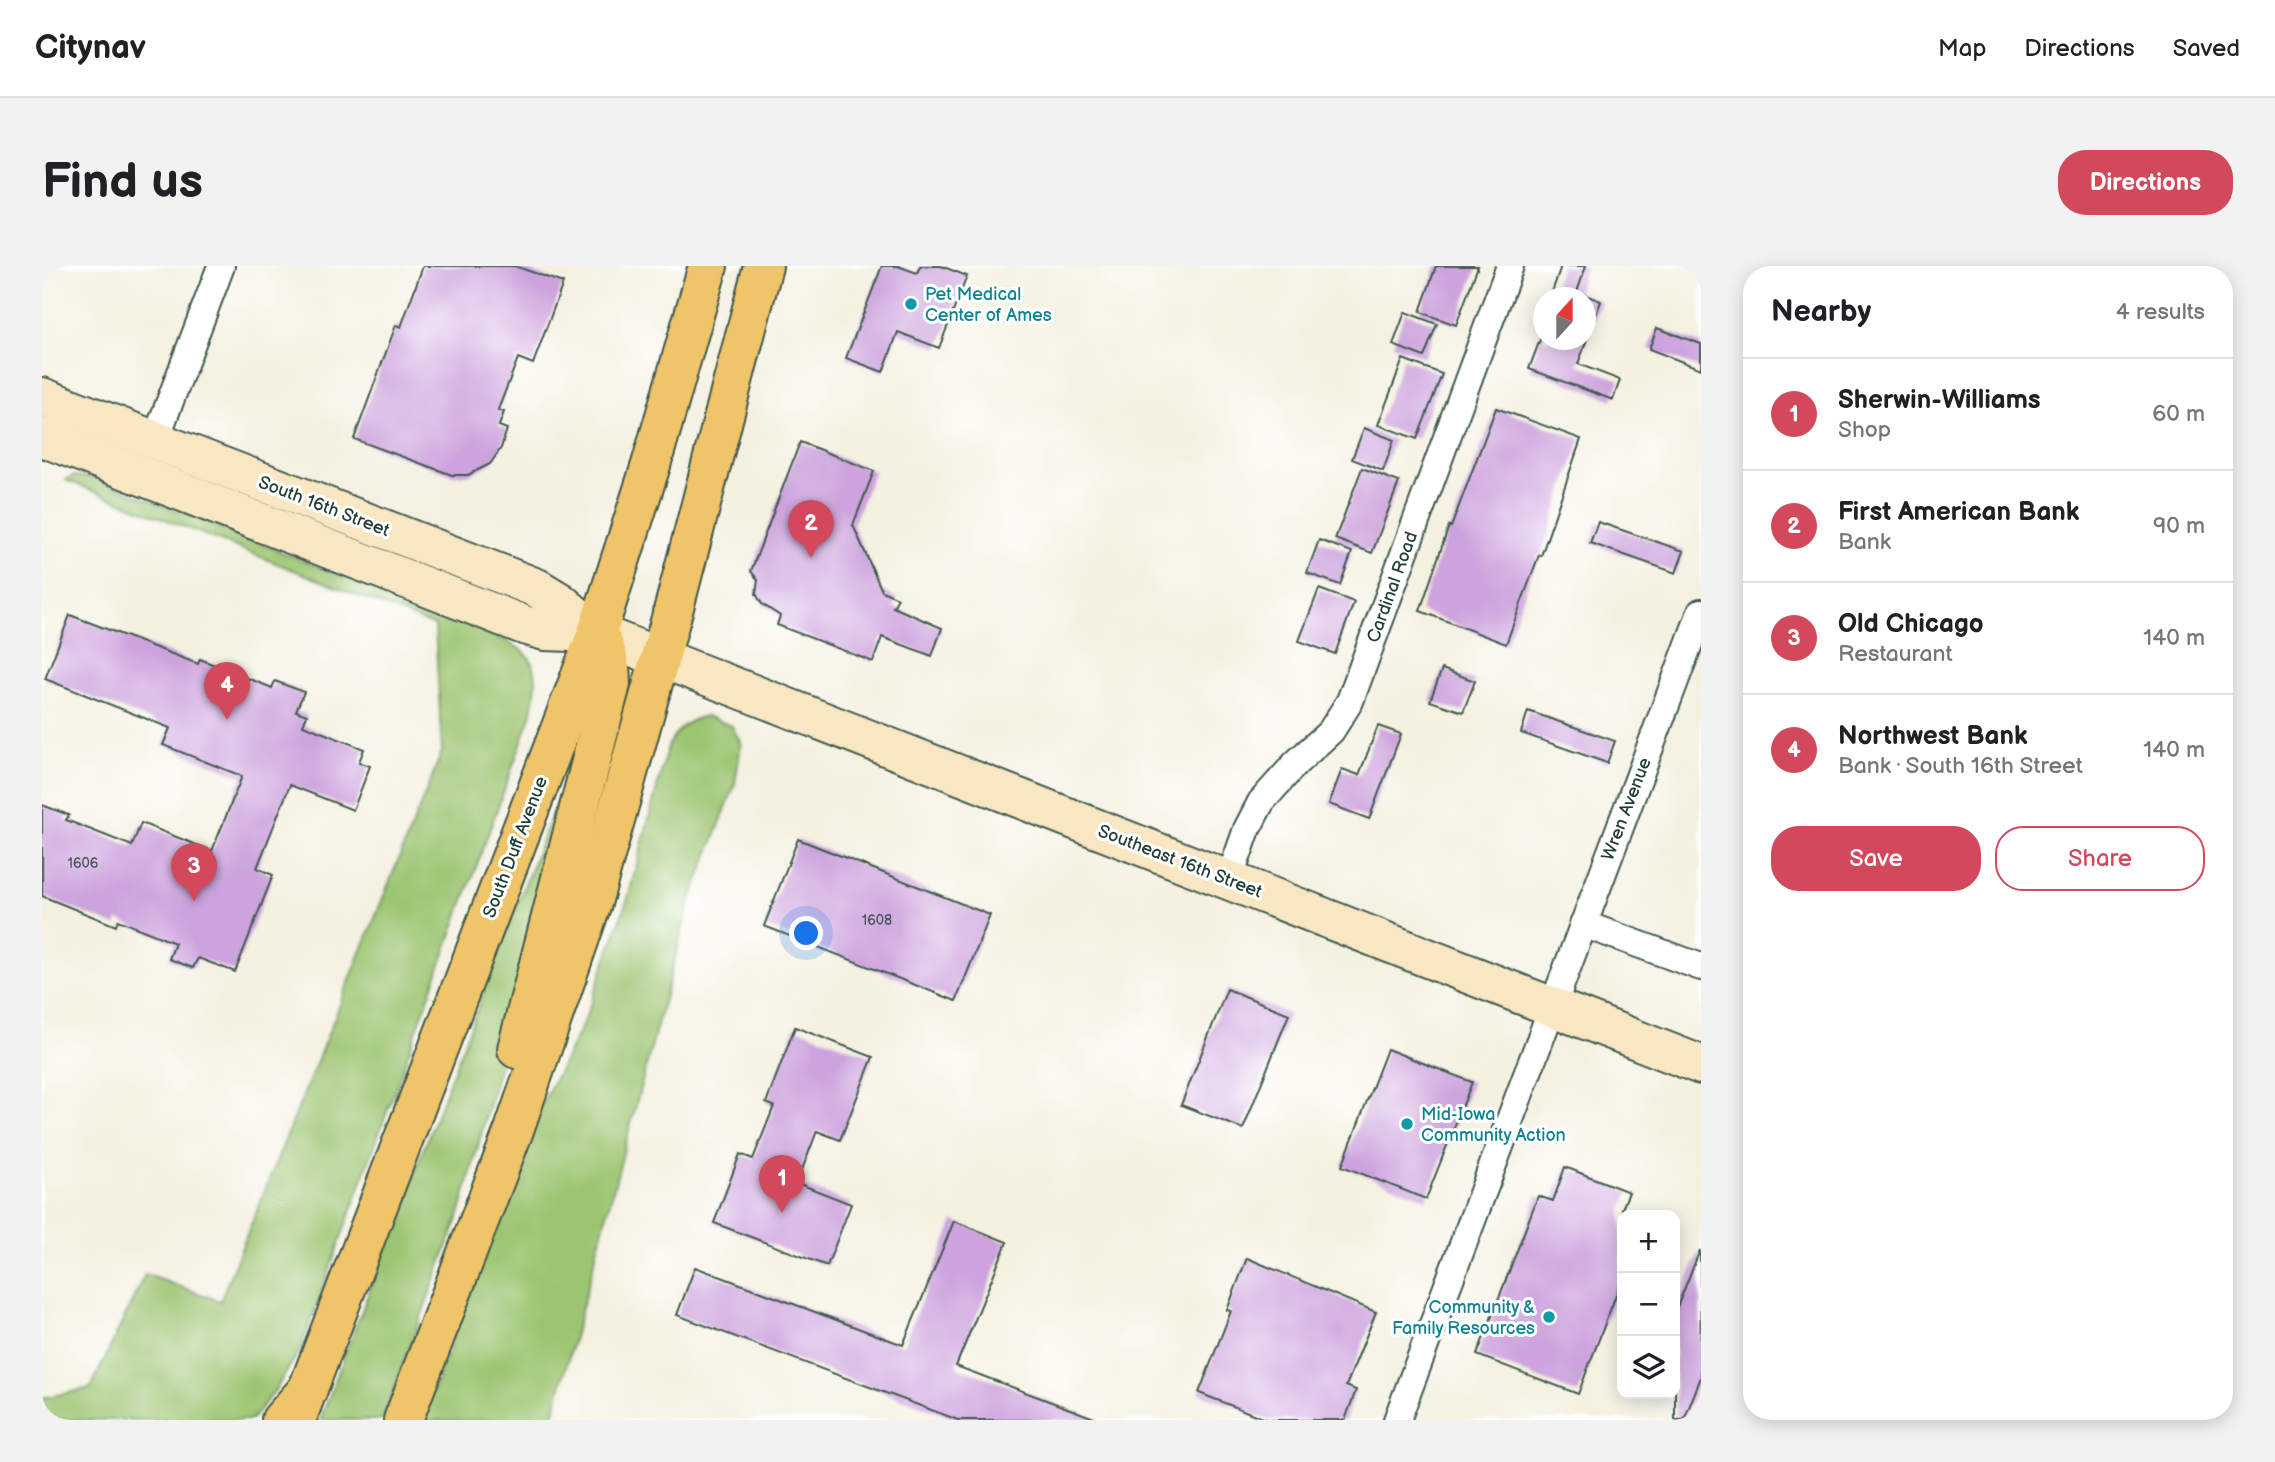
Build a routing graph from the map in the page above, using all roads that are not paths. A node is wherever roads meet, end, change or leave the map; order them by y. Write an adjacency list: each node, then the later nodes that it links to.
1 (221, 266): 7 (street)
2 (708, 266): 9 (main road, South Duff Avenue)
3 (763, 266): 10 (main road)
4 (1510, 266): 11 (street, Cardinal Road)
5 (42, 397): 7 (main road, South 16th Street)
6 (42, 437): 9 (main road, South 16th Street)
7 (155, 441): 9 (main road, South 16th Street)
8 (1698, 629): 12 (street, Wren Avenue)
9 (597, 633): 10 (main road, South 16th Street); 16 (main road); 17 (main road, South Duff Avenue)
10 (659, 657): 11 (main road, Southeast 16th Street); 16 (main road)
11 (1229, 880): 14 (main road, Southeast 16th Street)
12 (1583, 924): 13 (street); 14 (street, Wren Avenue)
13 (1701, 967)
14 (1552, 1006): 15 (main road, Southeast 16th Street); 20 (street, Wren Avenue)
15 (1701, 1065)
16 (481, 1217): 19 (main road)
17 (302, 1404): 18 (main road)
18 (282, 1420)
19 (403, 1420)
20 (1397, 1420)

